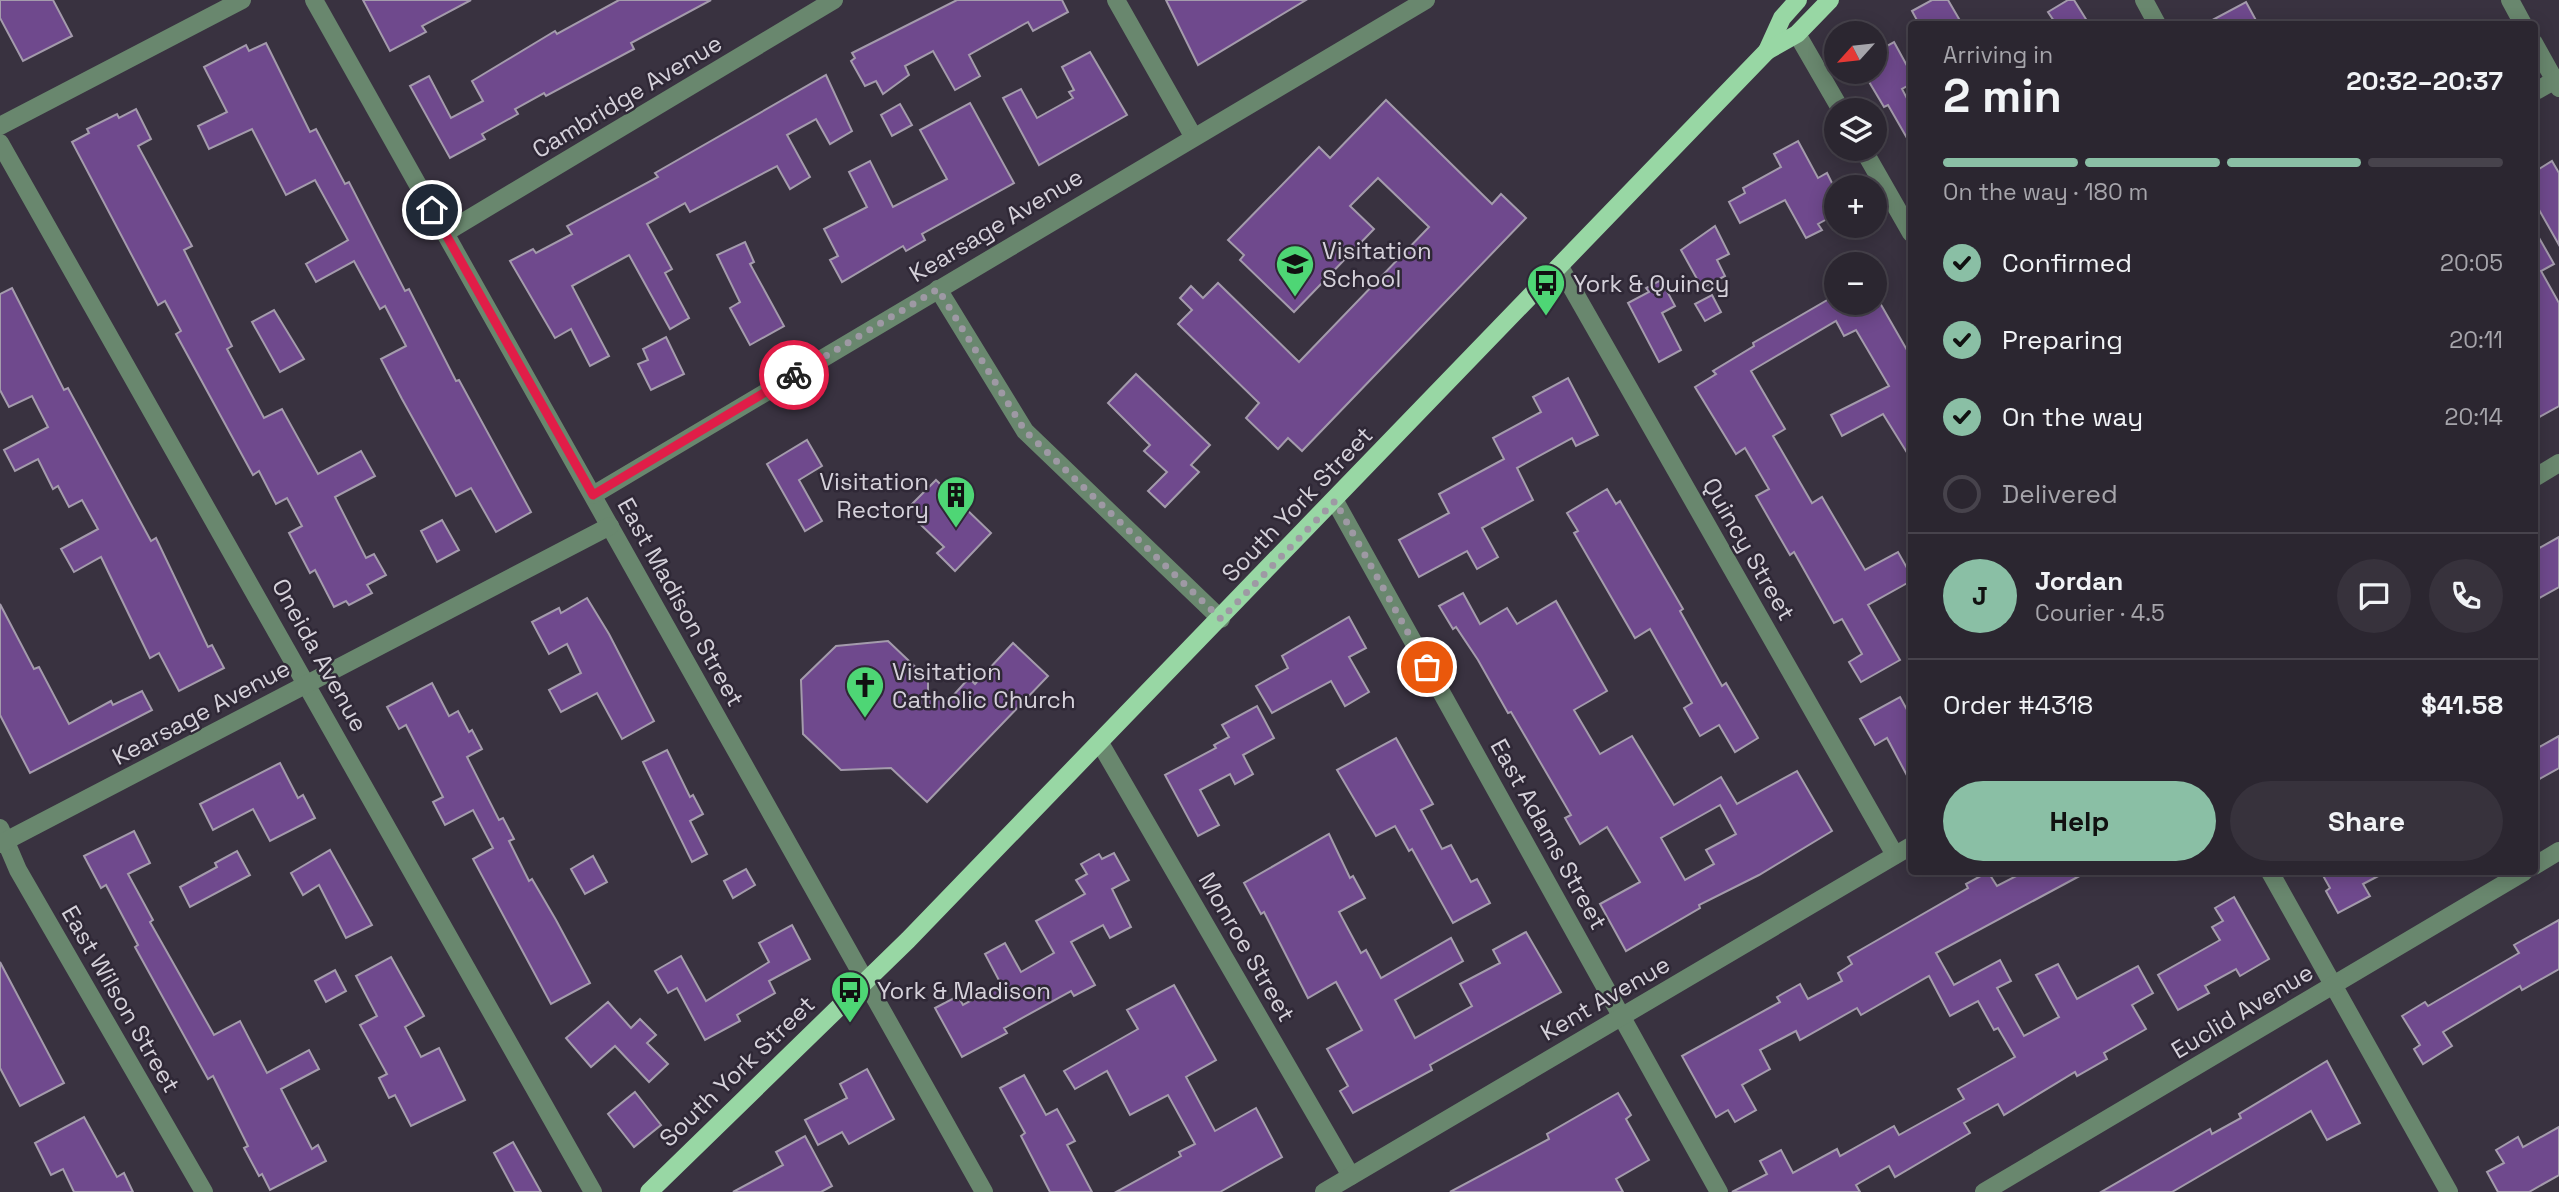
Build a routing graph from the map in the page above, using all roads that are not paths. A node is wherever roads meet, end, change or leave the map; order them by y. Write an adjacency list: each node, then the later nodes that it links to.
1 (242, 0): 18 (street)
2 (314, 0): 23 (street, East Madison Street)
3 (834, 0): 23 (street, Cambridge Avenue)
4 (1116, 0): 19 (street)
5 (1426, 0): 19 (street, Kearsage Avenue)
6 (1798, 0): 14 (main road, South York Street)
7 (1830, 0): 12 (main road, South York Street)
8 (2144, 0): 10 (street)
9 (2510, 0): 11 (street)
10 (2155, 21)
11 (2521, 21)
12 (1797, 34): 14 (main road, South York Street); 17 (street)
13 (2538, 50): 15 (street)
14 (1767, 51): 24 (main road, South York Street)
15 (2558, 82): 16 (street)
16 (2538, 90)
17 (1834, 98)
18 (0, 126)
19 (1193, 136): 25 (street, Kearsage Avenue)
20 (0, 143): 32 (street, Oneida Avenue)
21 (1870, 161): 22 (street)
22 (1908, 228)
23 (445, 233): 28 (street, East Madison Street)
24 (1560, 267): 29 (main road, South York Street); 37 (street, Quincy Street)
25 (938, 289): 28 (street, Kearsage Avenue); 31 (street)
26 (2559, 463): 27 (street)
27 (2538, 470)
28 (593, 495): 30 (street, East Madison Street)
29 (1335, 501): 31 (main road, South York Street); 43 (street, East Adams Street)
30 (610, 526): 32 (street, Kearsage Avenue); 41 (street, East Madison Street)
31 (1221, 619): 33 (main road, South York Street)
32 (308, 683): 34 (street, Kearsage Avenue); 46 (street, Oneida Avenue)
33 (1100, 743): 41 (main road, South York Street); 44 (street, Monroe Street)
34 (2, 838): 45 (street, East Wilson Street)
35 (1908, 848): 37 (street, Kent Avenue)
36 (2559, 851): 38 (street)
37 (1895, 855): 43 (street, Kent Avenue)
38 (2538, 864)
39 (2272, 875): 42 (street)
40 (2519, 875): 42 (street, Euclid Avenue)
41 (865, 981): 47 (main road, South York Street); 48 (street, East Madison Street)
42 (2333, 985): 51 (street, Euclid Avenue); 52 (street)
43 (1622, 1016): 44 (street, Kent Avenue); 50 (street, East Adams Street)
44 (1351, 1176): 49 (street, Kent Avenue)
45 (204, 1192)
46 (593, 1192)
47 (649, 1192)
48 (984, 1192)
49 (1324, 1192)
50 (1719, 1192)
51 (1984, 1192)
52 (2449, 1192)

